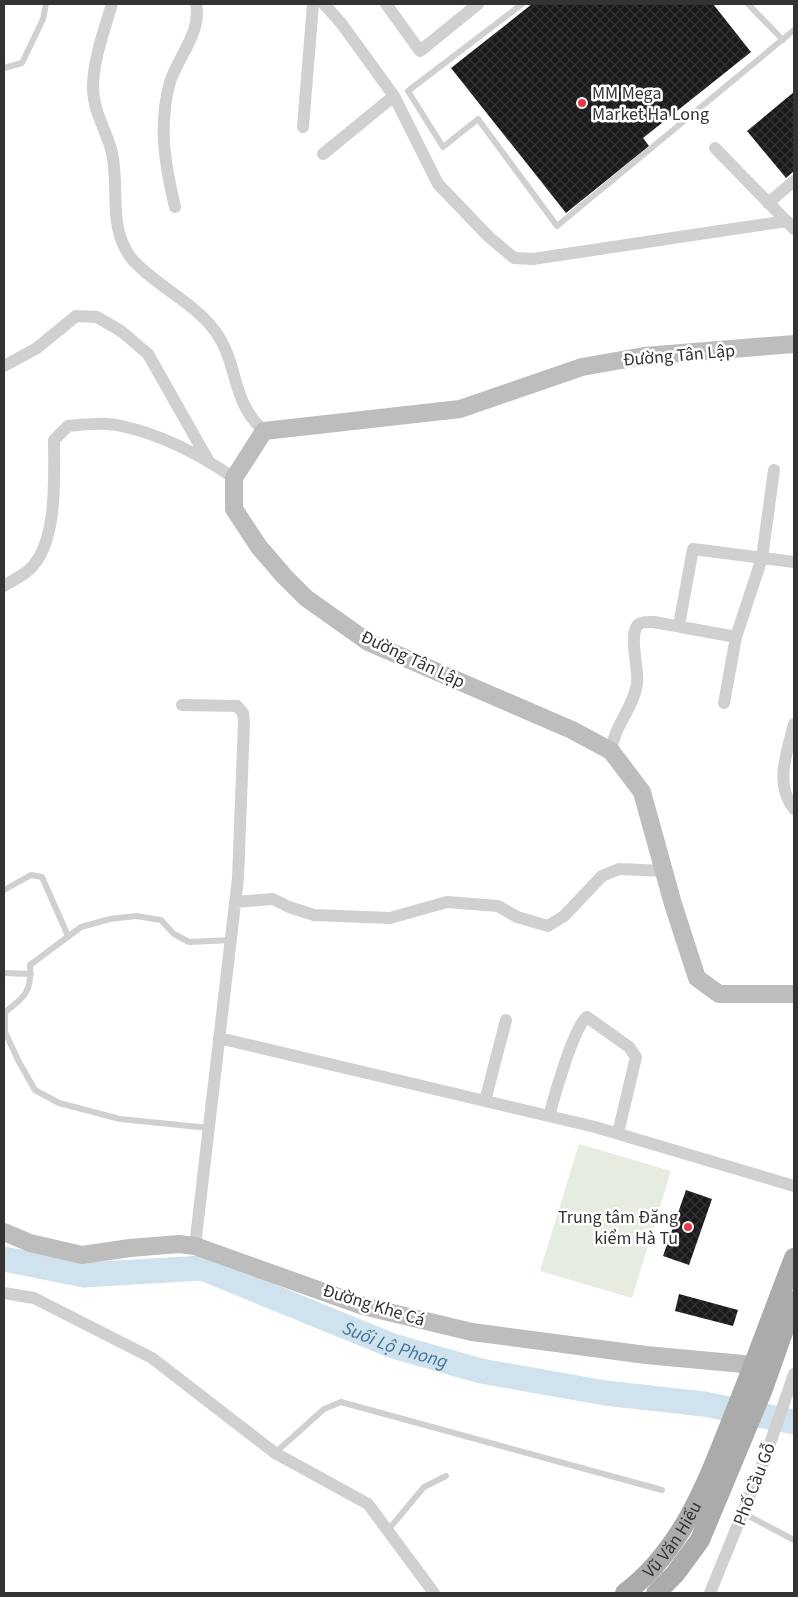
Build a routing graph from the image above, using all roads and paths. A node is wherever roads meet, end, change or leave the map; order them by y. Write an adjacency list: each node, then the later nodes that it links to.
1 (46, 4): 12 (lane)
2 (112, 4): 23 (street)
3 (196, 4): 19 (street)
4 (312, 4): 14 (street)
5 (324, 4): 13 (street)
6 (386, 4): 7 (street)
7 (478, 4)
8 (522, 4): 11 (lane)
9 (748, 4): 11 (lane)
10 (794, 30): 11 (lane)
11 (783, 40)
12 (4, 68)
13 (394, 96): 16 (street); 20 (street)
14 (303, 127)
15 (715, 148): 18 (street)
16 (323, 154)
17 (794, 181): 18 (street)
18 (768, 203): 20 (street)
19 (175, 207)
20 (790, 222)
21 (794, 344): 23 (street, Đường Tân Lập)
22 (4, 366): 24 (street)
23 (264, 431): 26 (street)
24 (208, 460): 26 (street); 29 (street)
25 (774, 470): 27 (street)
26 (234, 478): 35 (street, Đường Tân Lập)
27 (762, 558): 28 (street); 30 (street); 31 (street)
28 (794, 562)
29 (4, 586)
30 (679, 625): 31 (street); 35 (street)
31 (736, 637): 32 (street)
32 (724, 703)
33 (182, 705): 39 (street)
34 (794, 724): 36 (street)
35 (611, 751): 37 (street, Đường Tân Lập)
36 (794, 808)
37 (665, 871): 39 (street); 44 (street, Đường Tân Lập)
38 (4, 890): 40 (lane)
39 (234, 902): 41 (street)
40 (68, 936): 41 (lane); 43 (lane)
41 (231, 940): 46 (street)
42 (4, 973): 43 (lane)
43 (31, 974): 49 (lane)
44 (794, 994)
45 (506, 1020): 47 (street)
46 (219, 1038): 47 (street); 49 (street)
47 (485, 1101): 48 (street)
48 (549, 1116): 50 (street); 50 (street)
49 (209, 1128): 53 (street)
50 (618, 1133): 51 (street)
51 (794, 1186)
52 (4, 1232): 53 (street, Đường Khe Cá)
53 (196, 1246): 58 (street, Đường Khe Cá)
54 (794, 1258): 58 (main road)
55 (4, 1293): 59 (street)
56 (794, 1301): 58 (main road)
57 (794, 1374): 63 (street, Phố Cầu Gỗ)
58 (755, 1378): 61 (main road)
59 (275, 1453): 62 (lane); 64 (street)
60 (446, 1476): 64 (lane)
61 (717, 1481): 67 (main road, Vũ Văn Hiếu); 68 (main road, Vũ Văn Hiếu)
62 (662, 1490)
63 (743, 1513): 65 (lane); 69 (street, Phố Cầu Gỗ)
64 (388, 1530): 66 (street)
65 (794, 1540)
66 (434, 1593)
67 (625, 1593)
68 (656, 1593)
69 (710, 1593)

